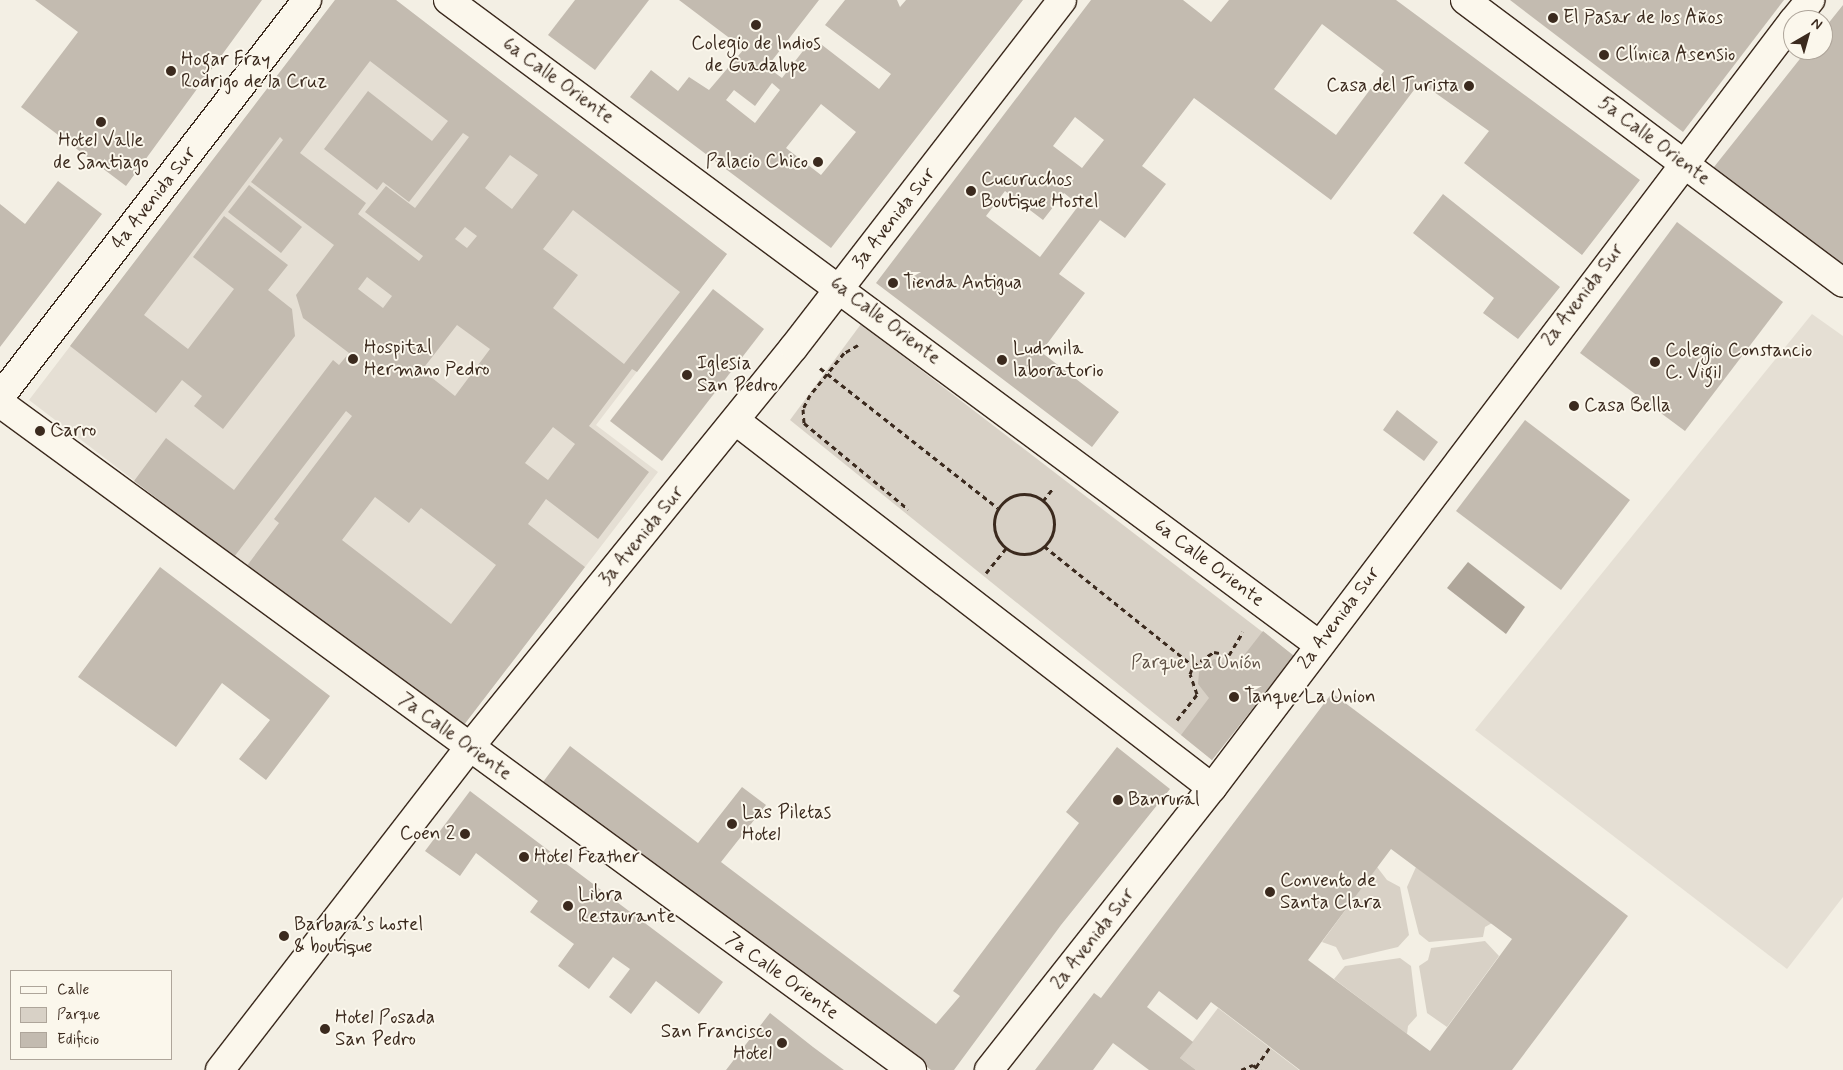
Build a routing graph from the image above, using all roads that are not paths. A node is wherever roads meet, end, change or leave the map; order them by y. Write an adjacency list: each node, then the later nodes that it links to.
1 (308, 0): 11 (street, 4a Avenida Sur)
2 (448, 0): 10 (street, 6a Calle Oriente)
3 (1062, 0): 10 (street, 3a Avenida Sur)
4 (1464, 0): 8 (street, 5a Calle Oriente)
5 (1810, 0): 6 (street, 2a Avenida Sur)
6 (1802, 10)
7 (1783, 35): 8 (street, 2a Avenida Sur)
8 (1683, 162): 9 (street, 5a Calle Oriente); 14 (street, 2a Avenida Sur)
9 (1843, 283)
10 (840, 288): 13 (street, 3a Avenida Sur); 14 (street, 6a Calle Oriente)
11 (0, 397)
12 (0, 403): 15 (street, 7a Calle Oriente)
13 (736, 421): 15 (street, 3a Avenida Sur); 16 (street)
14 (1319, 645): 16 (street, 2a Avenida Sur)
15 (469, 748): 17 (street, 3a Avenida Sur); 18 (street, 7a Calle Oriente)
16 (1212, 788): 19 (street, 2a Avenida Sur)
17 (220, 1070)
18 (912, 1070)
19 (990, 1070)

